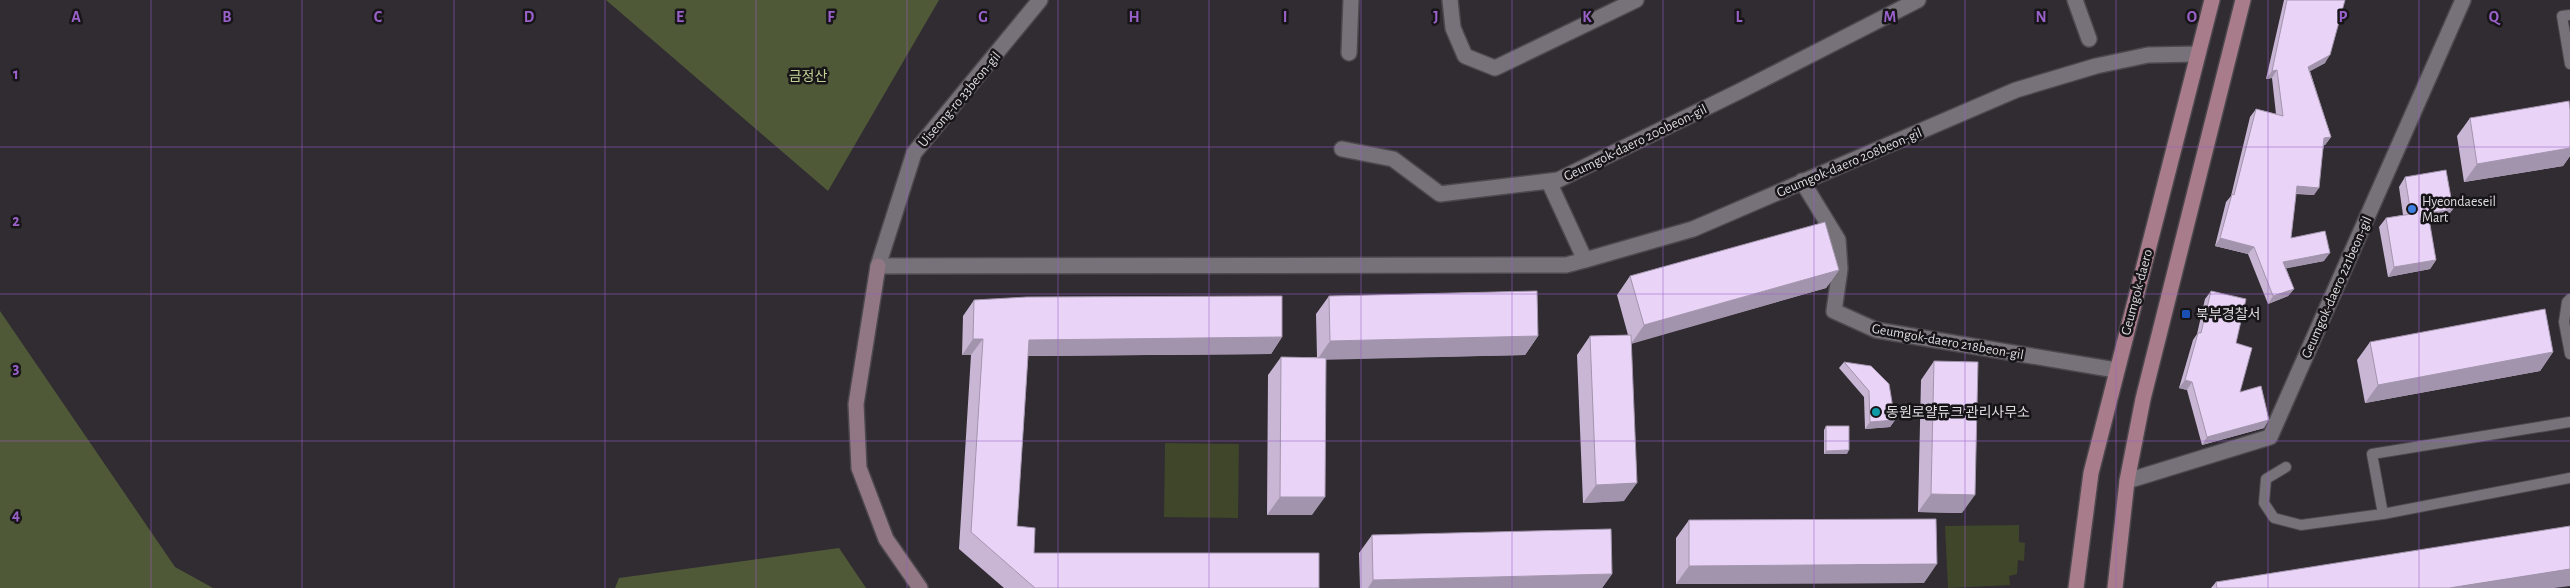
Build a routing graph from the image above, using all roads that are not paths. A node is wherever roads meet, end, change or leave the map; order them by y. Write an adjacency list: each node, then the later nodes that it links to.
1 (1040, 0): 19 (street, Uiseong-ro 33beon-gil)
2 (1351, 0): 12 (street)
3 (1450, 0): 4 (street)
4 (1636, 0)
5 (1918, 0): 17 (street, Geumgok-daero 200beon-gil)
6 (2075, 0): 11 (street)
7 (2212, 0): 13 (main road, Geumgok-daero)
8 (2243, 0): 26 (main road)
9 (2463, 0): 26 (street, Geumgok-daero 221beon-gil)
10 (2570, 15): 14 (lane)
11 (2089, 39)
12 (1349, 53)
13 (2198, 54): 16 (street, Geumgok-daero 208beon-gil); 22 (main road, Geumgok-daero)
14 (2570, 64)
15 (1342, 149): 17 (street, Geumgok-daero 200beon-gil)
16 (1802, 181): 18 (street, Geumgok-daero 208beon-gil); 22 (street, Geumgok-daero 218beon-gil)
17 (1549, 182): 18 (street)
18 (1585, 260): 19 (street, Geumgok-daero 208beon-gil)
19 (878, 266): 28 (street)
20 (2570, 299): 21 (lane)
21 (2570, 354)
22 (2116, 370): 29 (main road, Geumgok-daero)
23 (2570, 422): 27 (lane)
24 (2286, 467): 27 (lane)
25 (2570, 478): 27 (lane)
26 (2127, 480): 30 (main road)
27 (2383, 514)
28 (920, 588)
29 (2076, 588)
30 (2116, 588)

